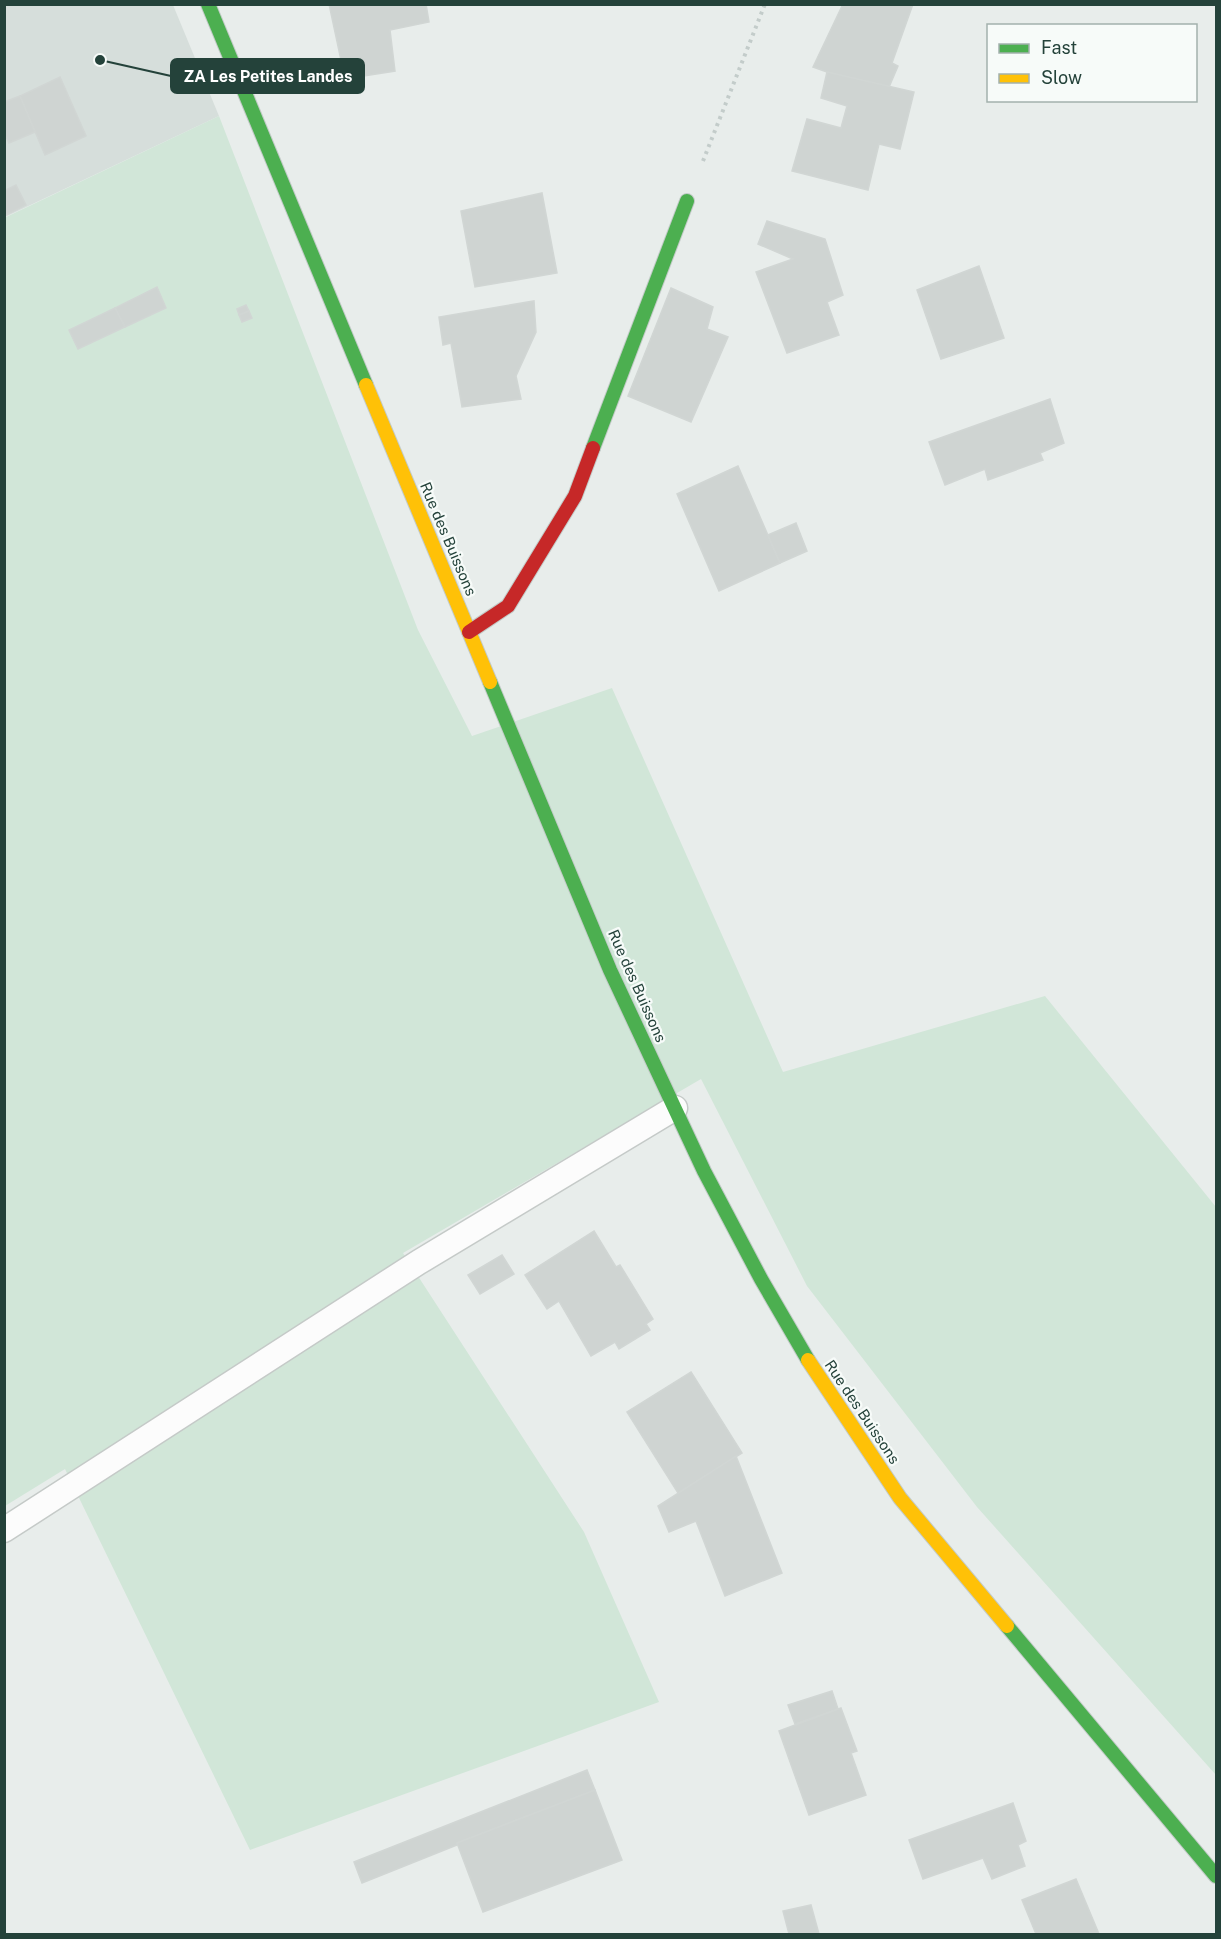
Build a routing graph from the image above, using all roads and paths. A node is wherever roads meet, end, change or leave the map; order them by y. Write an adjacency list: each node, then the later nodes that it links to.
1 (208, 4): 4 (street, Rue des Buissons)
2 (765, 4): 3 (path)
3 (687, 201): 4 (street)
4 (469, 632): 5 (street, Rue des Buissons)
5 (675, 1108): 6 (lane); 7 (street, Rue des Buissons)
6 (4, 1530)
7 (1216, 1876)

